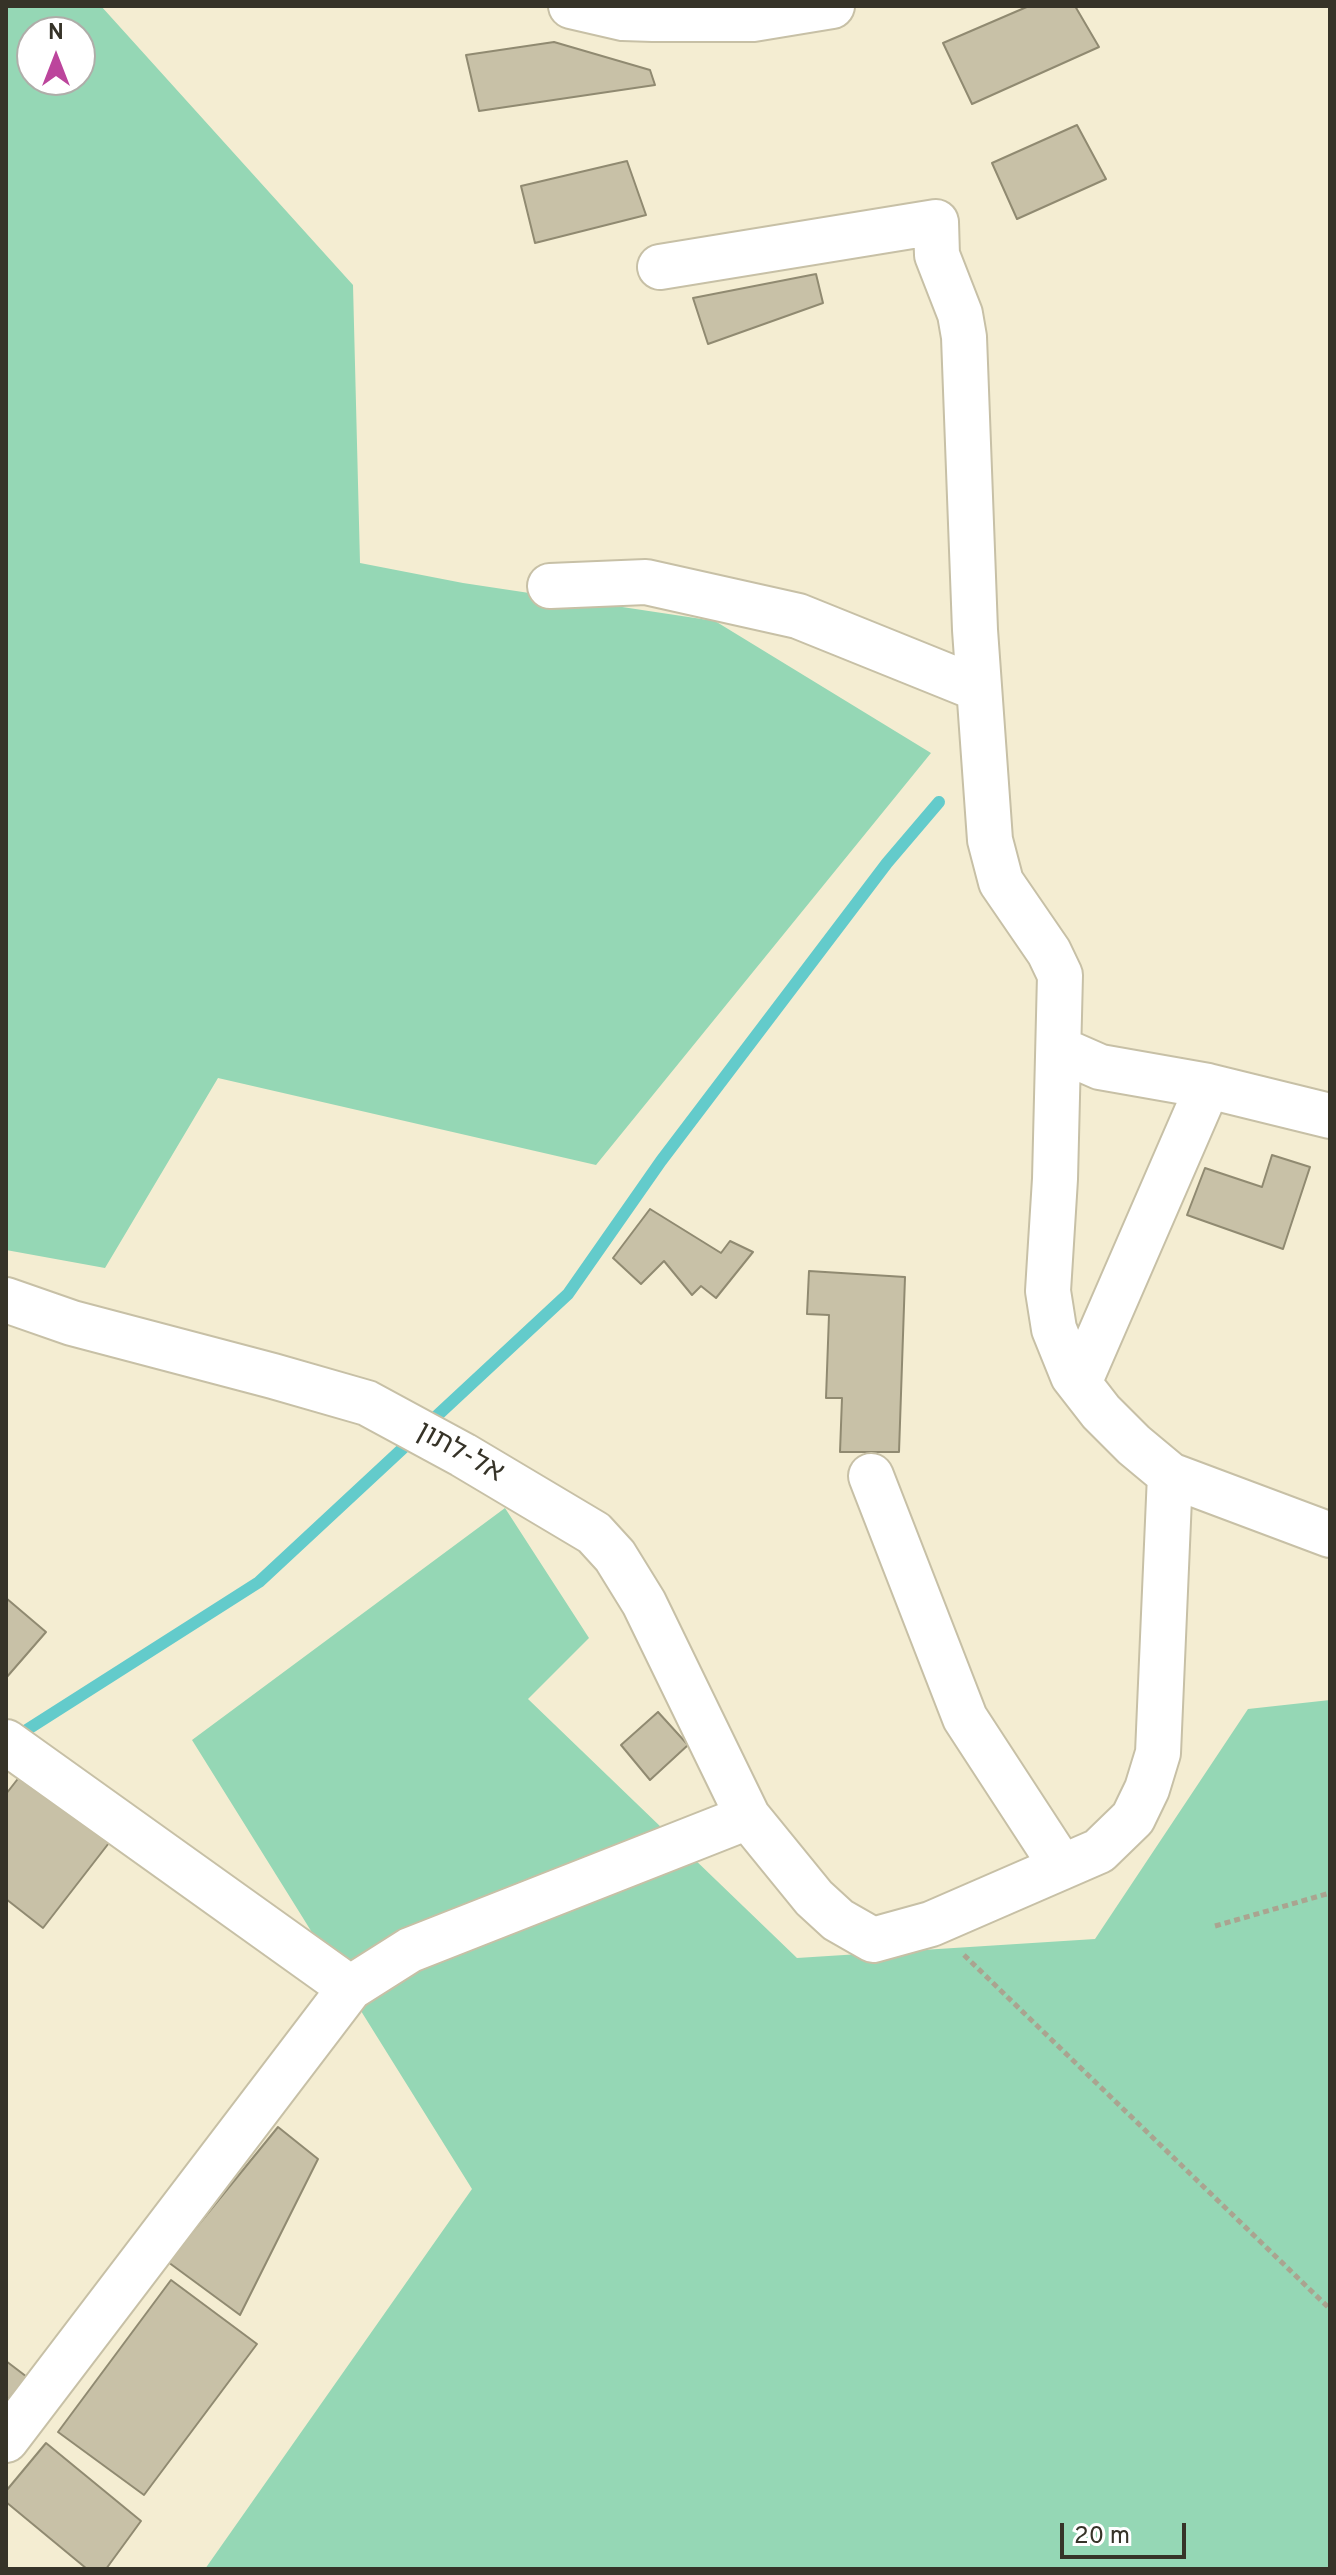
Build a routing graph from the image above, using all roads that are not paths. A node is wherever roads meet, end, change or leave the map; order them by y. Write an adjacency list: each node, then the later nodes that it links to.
1 (571, 6): 3 (street)
2 (832, 6): 3 (street)
3 (648, 12)
4 (660, 267): 6 (street)
5 (550, 586): 6 (street)
6 (979, 689): 7 (street)
7 (1059, 1049): 8 (street); 11 (street)
8 (1208, 1086): 9 (street); 11 (street)
9 (1330, 1116)
10 (6, 1300): 16 (street, אל-לתון)
11 (1079, 1383): 12 (street)
12 (1170, 1475): 14 (street); 17 (street, אל-לתון)
13 (871, 1476): 17 (street)
14 (1330, 1535)
15 (6, 1742): 18 (street)
16 (748, 1817): 17 (street, אל-לתון); 18 (street)
17 (1062, 1867)
18 (350, 1988): 19 (street)
19 (6, 2440)

